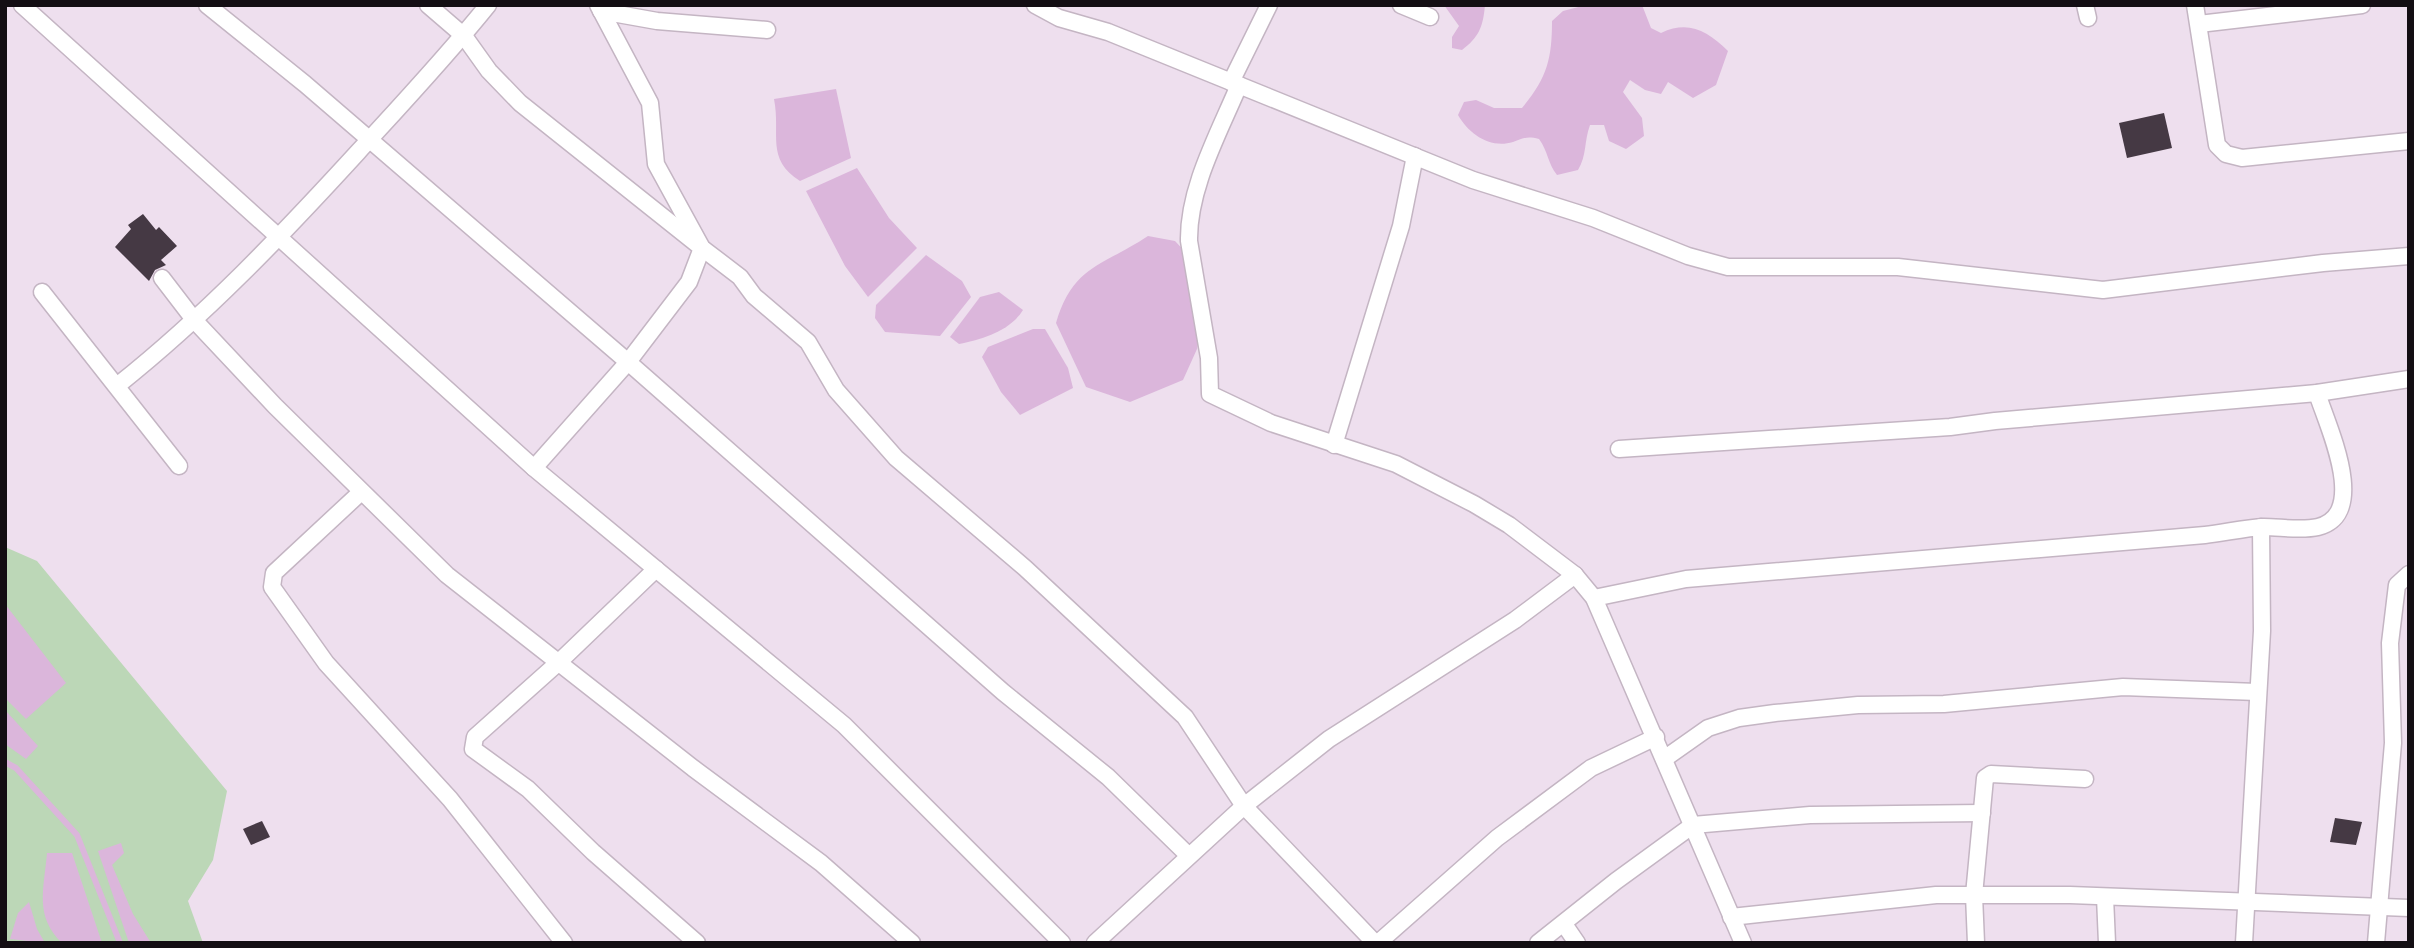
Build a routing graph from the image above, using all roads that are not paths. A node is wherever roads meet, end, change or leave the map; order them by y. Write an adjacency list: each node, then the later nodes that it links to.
1 (22, 5): 20 (street)
2 (207, 5): 17 (street)
3 (428, 5): 15 (street)
4 (488, 5): 15 (street)
5 (1269, 5): 16 (street)
6 (1401, 5): 12 (street)
7 (2195, 5): 13 (street)
8 (2362, 5): 9 (street)
9 (2342, 6): 13 (street)
10 (599, 8): 14 (street); 21 (street)
11 (1047, 8): 16 (street)
12 (1430, 17)
13 (2199, 24): 18 (street)
14 (767, 30)
15 (464, 36): 17 (street); 21 (street)
16 (1235, 83): 19 (street); 30 (street)
17 (368, 141): 20 (street); 26 (street)
18 (2409, 141)
19 (1415, 156): 22 (street); 30 (street)
20 (279, 238): 25 (street); 33 (street)
21 (702, 248): 26 (street); 45 (street)
22 (2409, 256)
23 (162, 278): 25 (street)
24 (42, 292): 28 (street)
25 (195, 321): 28 (street); 34 (street)
26 (628, 362): 33 (street); 48 (street)
27 (2409, 379): 29 (street)
28 (118, 385): 32 (street)
29 (2317, 393): 31 (street); 35 (street)
30 (1334, 445): 38 (street)
31 (1619, 449)
32 (179, 466)
33 (534, 468): 36 (street)
34 (360, 493): 40 (street); 56 (street)
35 (2261, 527): 39 (street); 41 (street)
36 (656, 569): 40 (street); 59 (street)
37 (2409, 574): 52 (street)
38 (1575, 575): 39 (street); 45 (street)
39 (1594, 598): 42 (street)
40 (559, 663): 57 (street); 58 (street)
41 (2258, 692): 43 (street); 51 (street)
42 (1656, 737): 43 (street); 61 (street)
43 (1664, 759): 47 (street)
44 (2085, 779): 46 (street)
45 (1244, 806): 48 (street); 61 (street)
46 (1982, 813): 47 (street); 49 (street)
47 (1693, 825): 54 (street); 55 (street)
48 (1188, 855): 60 (street)
49 (1974, 895): 50 (street); 54 (street); 65 (street)
50 (2105, 897): 51 (street); 66 (street)
51 (2245, 903): 52 (street); 67 (street)
52 (2378, 908): 53 (street); 68 (street)
53 (2409, 908)
54 (1731, 917): 64 (street)
55 (1564, 924): 62 (street); 63 (street)
56 (564, 943)
57 (697, 943)
58 (912, 943)
59 (1062, 943)
60 (1095, 943)
61 (1376, 943)
62 (1538, 943)
63 (1577, 943)
64 (1743, 943)
65 (1976, 943)
66 (2107, 943)
67 (2244, 943)
68 (2376, 943)

